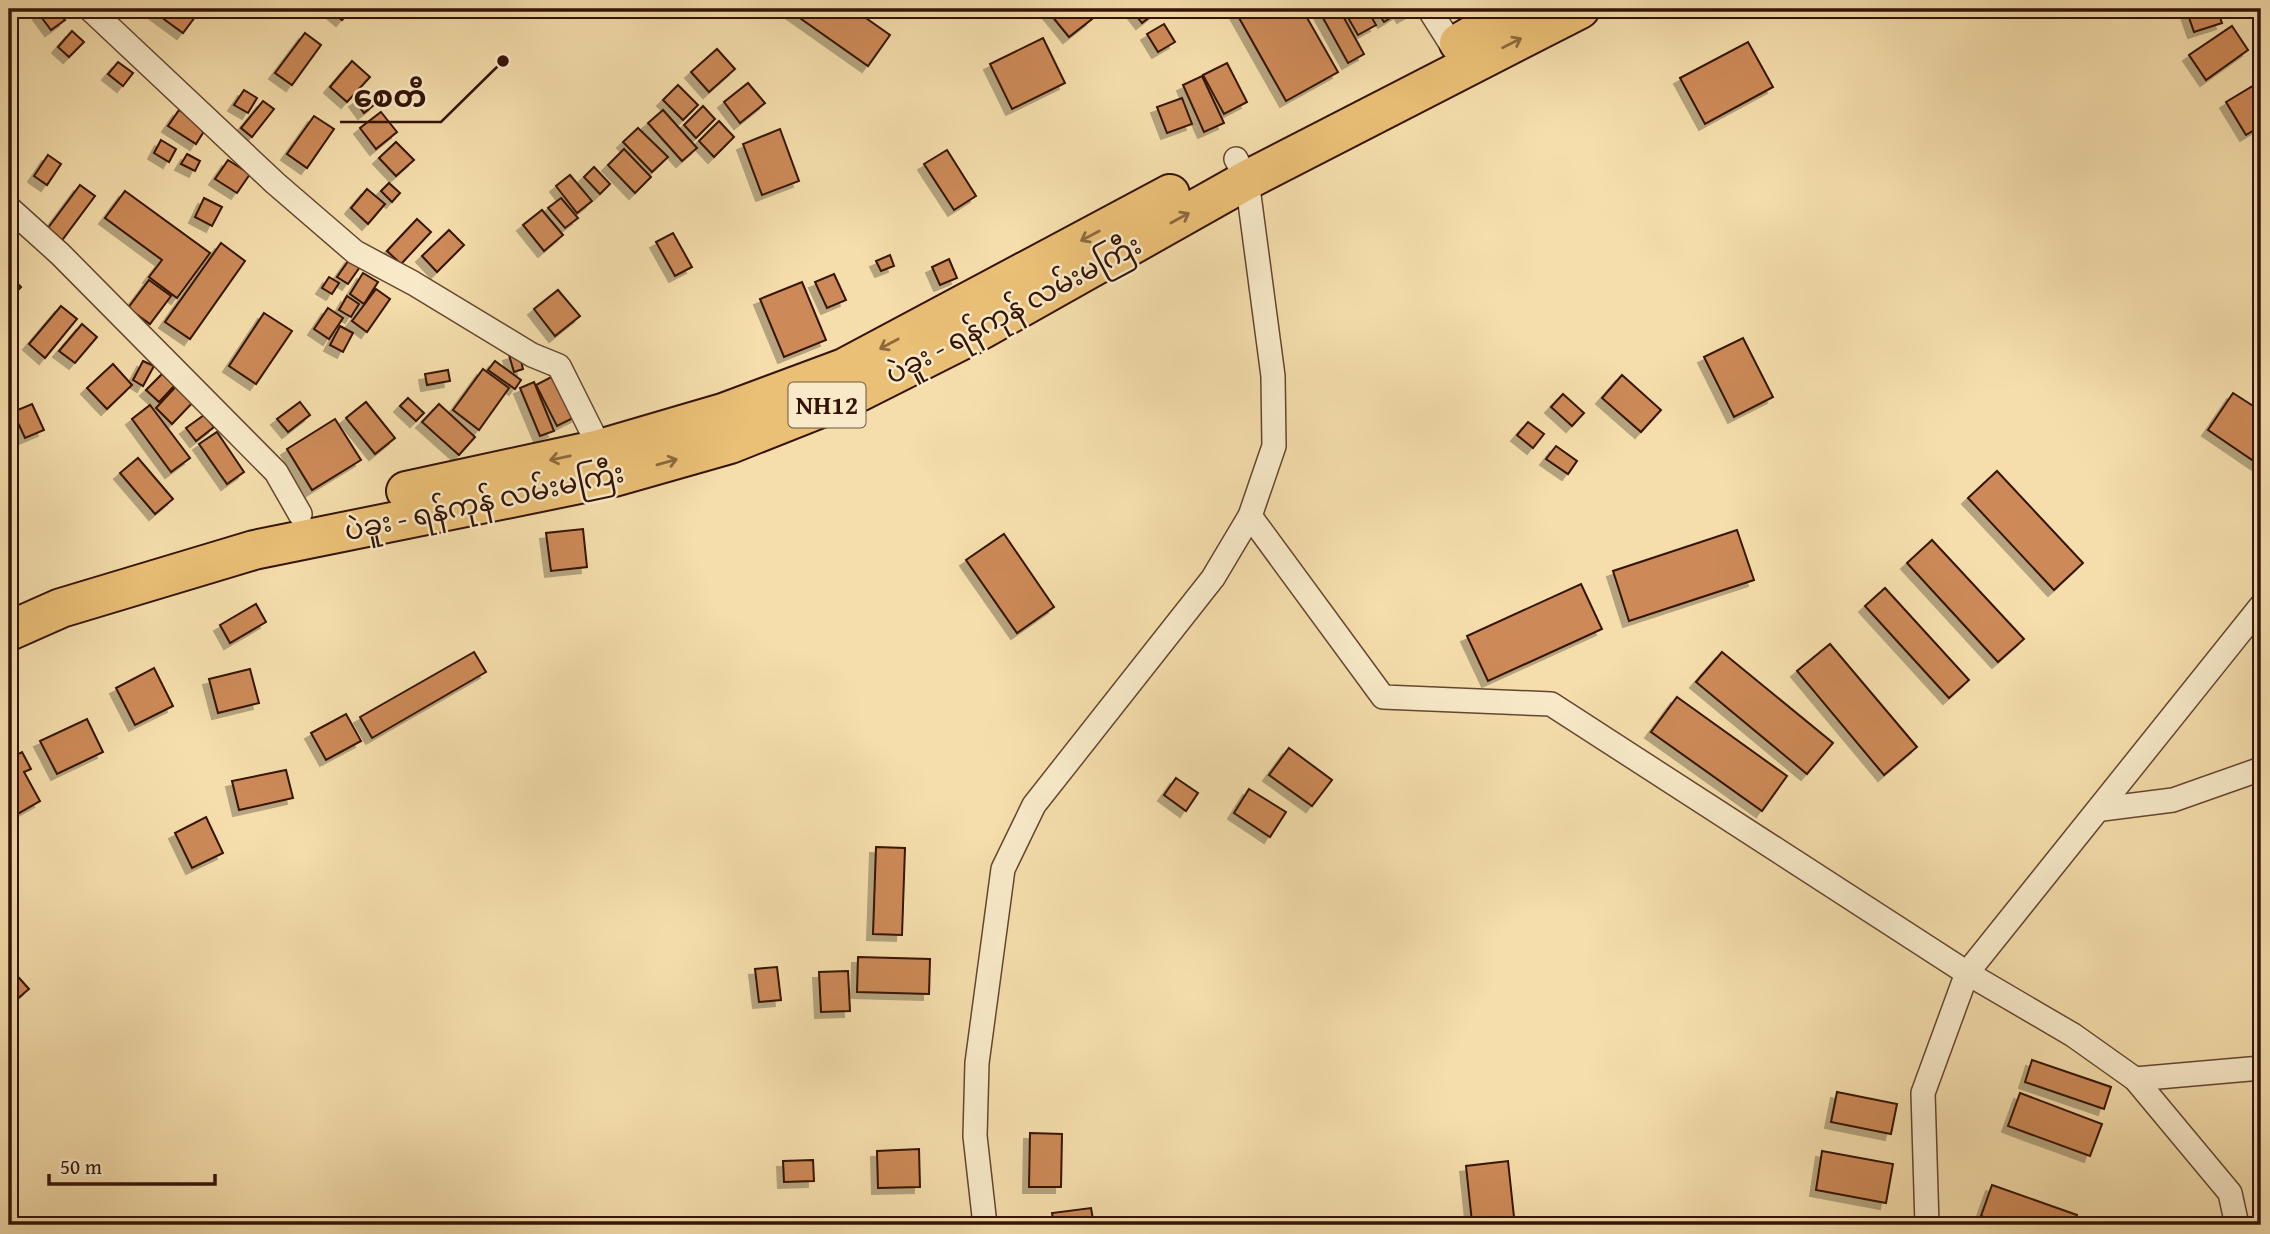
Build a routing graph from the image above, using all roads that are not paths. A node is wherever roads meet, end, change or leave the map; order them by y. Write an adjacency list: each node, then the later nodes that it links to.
1 (90, 9): 8 (street)
2 (1429, 9): 5 (street)
3 (1518, 9): 5 (highway, ပဲခူး - ရန်ကုန် လမ်းမကြီး / NH12)
4 (1580, 9): 6 (highway, ပဲခူး - ရန်ကုန် လမ်းမကြီး / NH12, one-way to 4)
5 (1453, 47): 6 (highway, ပဲခူး - ရန်ကုန် လမ်းမကြီး / NH12)
6 (1241, 169): 8 (highway, ပဲခူး - ရန်ကုန် လမ်းမကြီး / NH12); 10 (street)
7 (9, 208): 9 (street)
8 (607, 463): 9 (highway, ပဲခူး - ရန်ကုန် လမ်းမကြီး / NH12, one-way to 9); 13 (highway, ပဲခူး - ရန်ကုန် လမ်းမကြီး / NH12)
9 (300, 514): 11 (highway, ပဲခူး - ရန်ကုန် လမ်းမကြီး / NH12)
10 (1250, 516): 16 (street); 19 (street)
11 (9, 604)
12 (2261, 606): 15 (street)
13 (9, 631)
14 (2261, 769): 15 (street)
15 (2102, 809): 16 (street)
16 (1967, 973): 18 (street); 20 (street)
17 (2261, 1068): 18 (street)
18 (2135, 1079): 21 (street)
19 (985, 1225)
20 (1927, 1225)
21 (2237, 1225)

